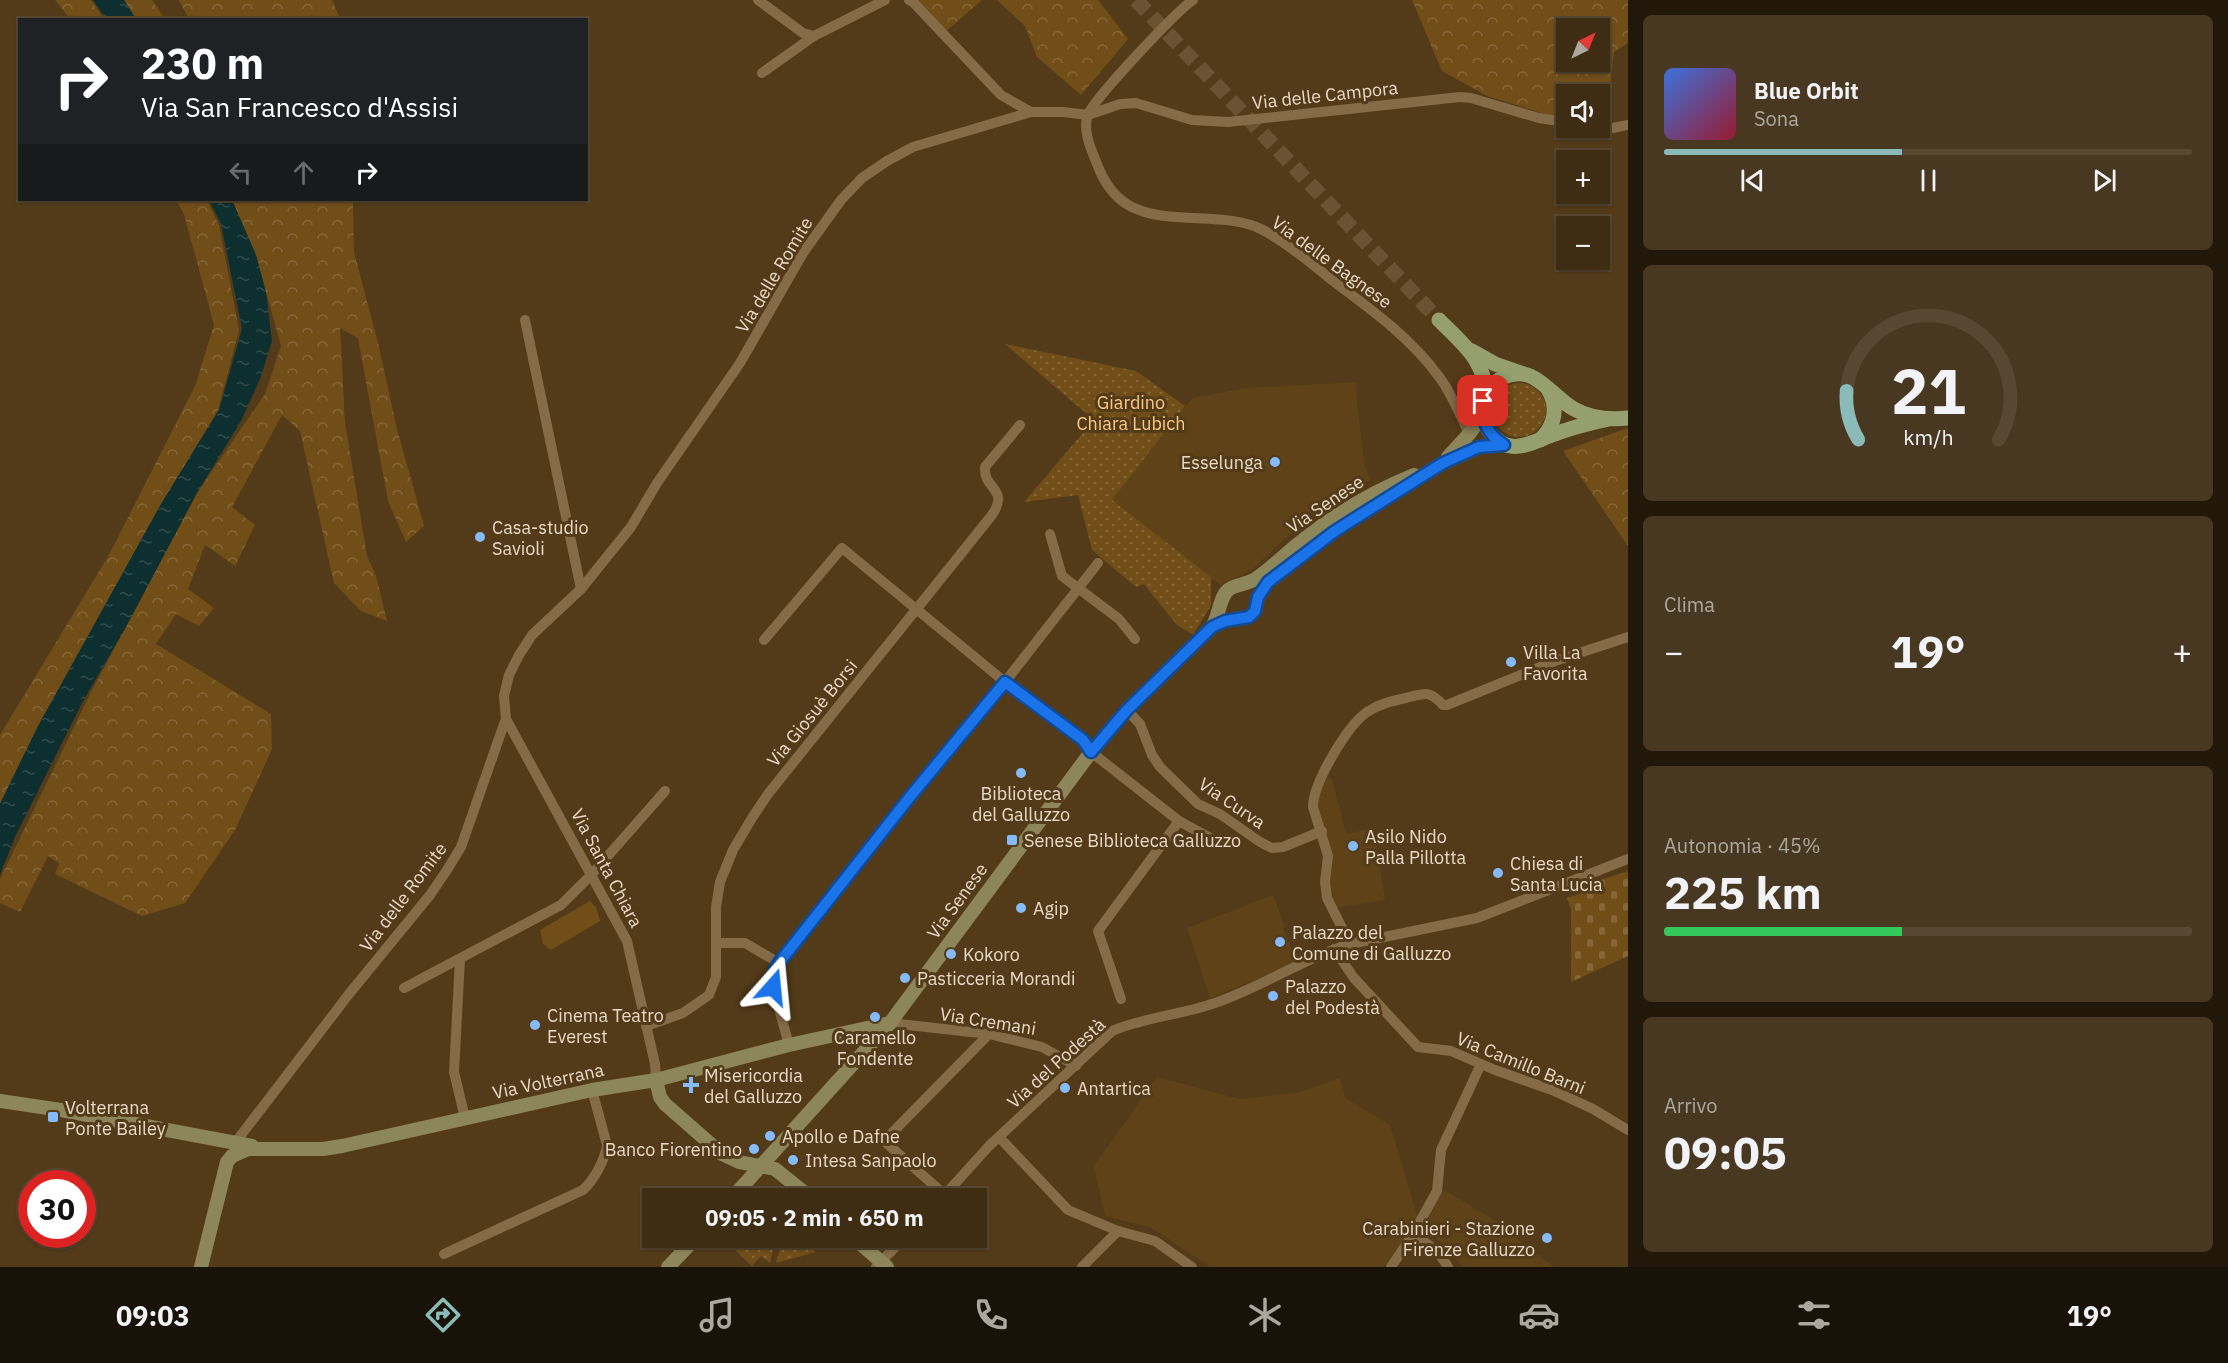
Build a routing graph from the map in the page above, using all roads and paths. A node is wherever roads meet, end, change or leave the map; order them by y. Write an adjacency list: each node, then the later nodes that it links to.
1 (758, 0): 5 (street)
2 (885, 0): 5 (street)
3 (909, 0): 7 (street)
4 (1193, 0): 8 (street)
5 (814, 36): 6 (street)
6 (762, 73)
7 (1031, 112): 8 (street, Via delle Romite); 28 (street, Via delle Romite)
8 (1088, 115): 9 (street, Via delle Campora); 21 (street, Via delle Bagnese)
9 (1556, 121)
10 (1628, 125): 11 (street)
11 (1610, 128)
12 (525, 320): 28 (street)
13 (1439, 320): 14 (main road)
14 (1469, 350): 15 (main road); 17 (main road)
15 (1532, 376): 16 (main road, Via Senese); 17 (main road, Via Senese)
16 (1546, 385): 19 (main road, Via Senese); 22 (main road)
17 (1483, 408): 21 (main road, Via Senese); 23 (main road)
18 (1628, 418): 19 (main road, Via Senese)
19 (1609, 419): 22 (main road, Via Senese)
20 (1020, 425): 32 (street, Via Giosuè Borsi)
21 (1469, 434): 24 (main road, Via Senese)
22 (1537, 441): 23 (main road, Via Senese)
23 (1504, 445): 24 (main road, Via Senese)
24 (1439, 465): 27 (main road, Via Senese); 30 (main road, Via Senese)
25 (1050, 534): 29 (street)
26 (1098, 563): 29 (street)
27 (1244, 585): 30 (main road); 31 (main road, Via Senese)
28 (581, 589): 40 (street, Via delle Romite)
29 (1078, 589): 36 (street); 38 (street)
30 (1257, 601): 33 (main road, Via Senese)
31 (1222, 603): 33 (main road); 34 (main road, Via Senese)
32 (916, 610): 37 (street); 38 (street); 48 (street, Via Giosuè Borsi)
33 (1234, 619): 34 (main road, Via Senese)
34 (1212, 627): 39 (main road, Via Senese)
35 (1627, 637): 44 (street)
36 (1135, 639)
37 (764, 640)
38 (1005, 682): 41 (street); 52 (street)
39 (1127, 710): 41 (main road, Via Senese); 44 (street, Via Curva)
40 (506, 718): 47 (street, Via Santa Chiara); 68 (street, Via delle Romite)
41 (1091, 752): 43 (street); 55 (main road, Via Senese)
42 (665, 791): 47 (street)
43 (1179, 821): 45 (street); 54 (street)
44 (1322, 831): 49 (street)
45 (1219, 843)
46 (1628, 859): 49 (street, Via del Podestà)
47 (592, 874): 51 (street); 56 (street, Via Santa Chiara)
48 (716, 943): 52 (street); 56 (street, Via Giosuè Borsi)
49 (1350, 944): 50 (street, Via del Podestà)
50 (1334, 949): 59 (street, Via Camillo Barni); 60 (street, Via del Podestà)
51 (460, 959): 53 (street); 64 (street)
52 (779, 963): 58 (street)
53 (404, 988)
54 (1121, 999)
55 (891, 1023): 57 (street, Via Cremani); 58 (main road, Via Volterrana); 71 (main road, Via Senese)
56 (646, 1026): 61 (street, Via Santa Chiara)
57 (989, 1034): 60 (street, Via Cremani); 74 (street)
58 (789, 1045): 61 (main road, Via Volterrana)
59 (1481, 1064): 65 (street, Via Camillo Barni); 77 (street)
60 (1076, 1066): 66 (street, Via del Podestà)
61 (656, 1080): 62 (main road, Via Volterrana); 71 (main road)
62 (592, 1090): 64 (main road, Via Volterrana); 81 (street)
63 (0, 1101): 67 (main road)
64 (465, 1118): 69 (main road, Via Volterrana)
65 (1628, 1130)
66 (999, 1137): 75 (street, Via del Podestà); 76 (street)
67 (211, 1139): 68 (main road); 70 (main road)
68 (235, 1143): 69 (main road); 70 (main road)
69 (259, 1147): 70 (main road, Via Volterrana)
70 (224, 1156): 83 (main road)
71 (762, 1166): 72 (main road, Via Senese); 73 (main road)
72 (741, 1188)
73 (799, 1188)
74 (934, 1188)
75 (951, 1188)
76 (1118, 1231): 85 (street); 86 (street)
77 (1413, 1234): 87 (street); 88 (street)
78 (686, 1248): 84 (main road)
79 (864, 1248): 82 (main road)
80 (895, 1248): 82 (street)
81 (444, 1254)
82 (881, 1265)
83 (201, 1267)
84 (668, 1267)
85 (1082, 1267)
86 (1192, 1267)
87 (1391, 1267)
88 (1448, 1267)

